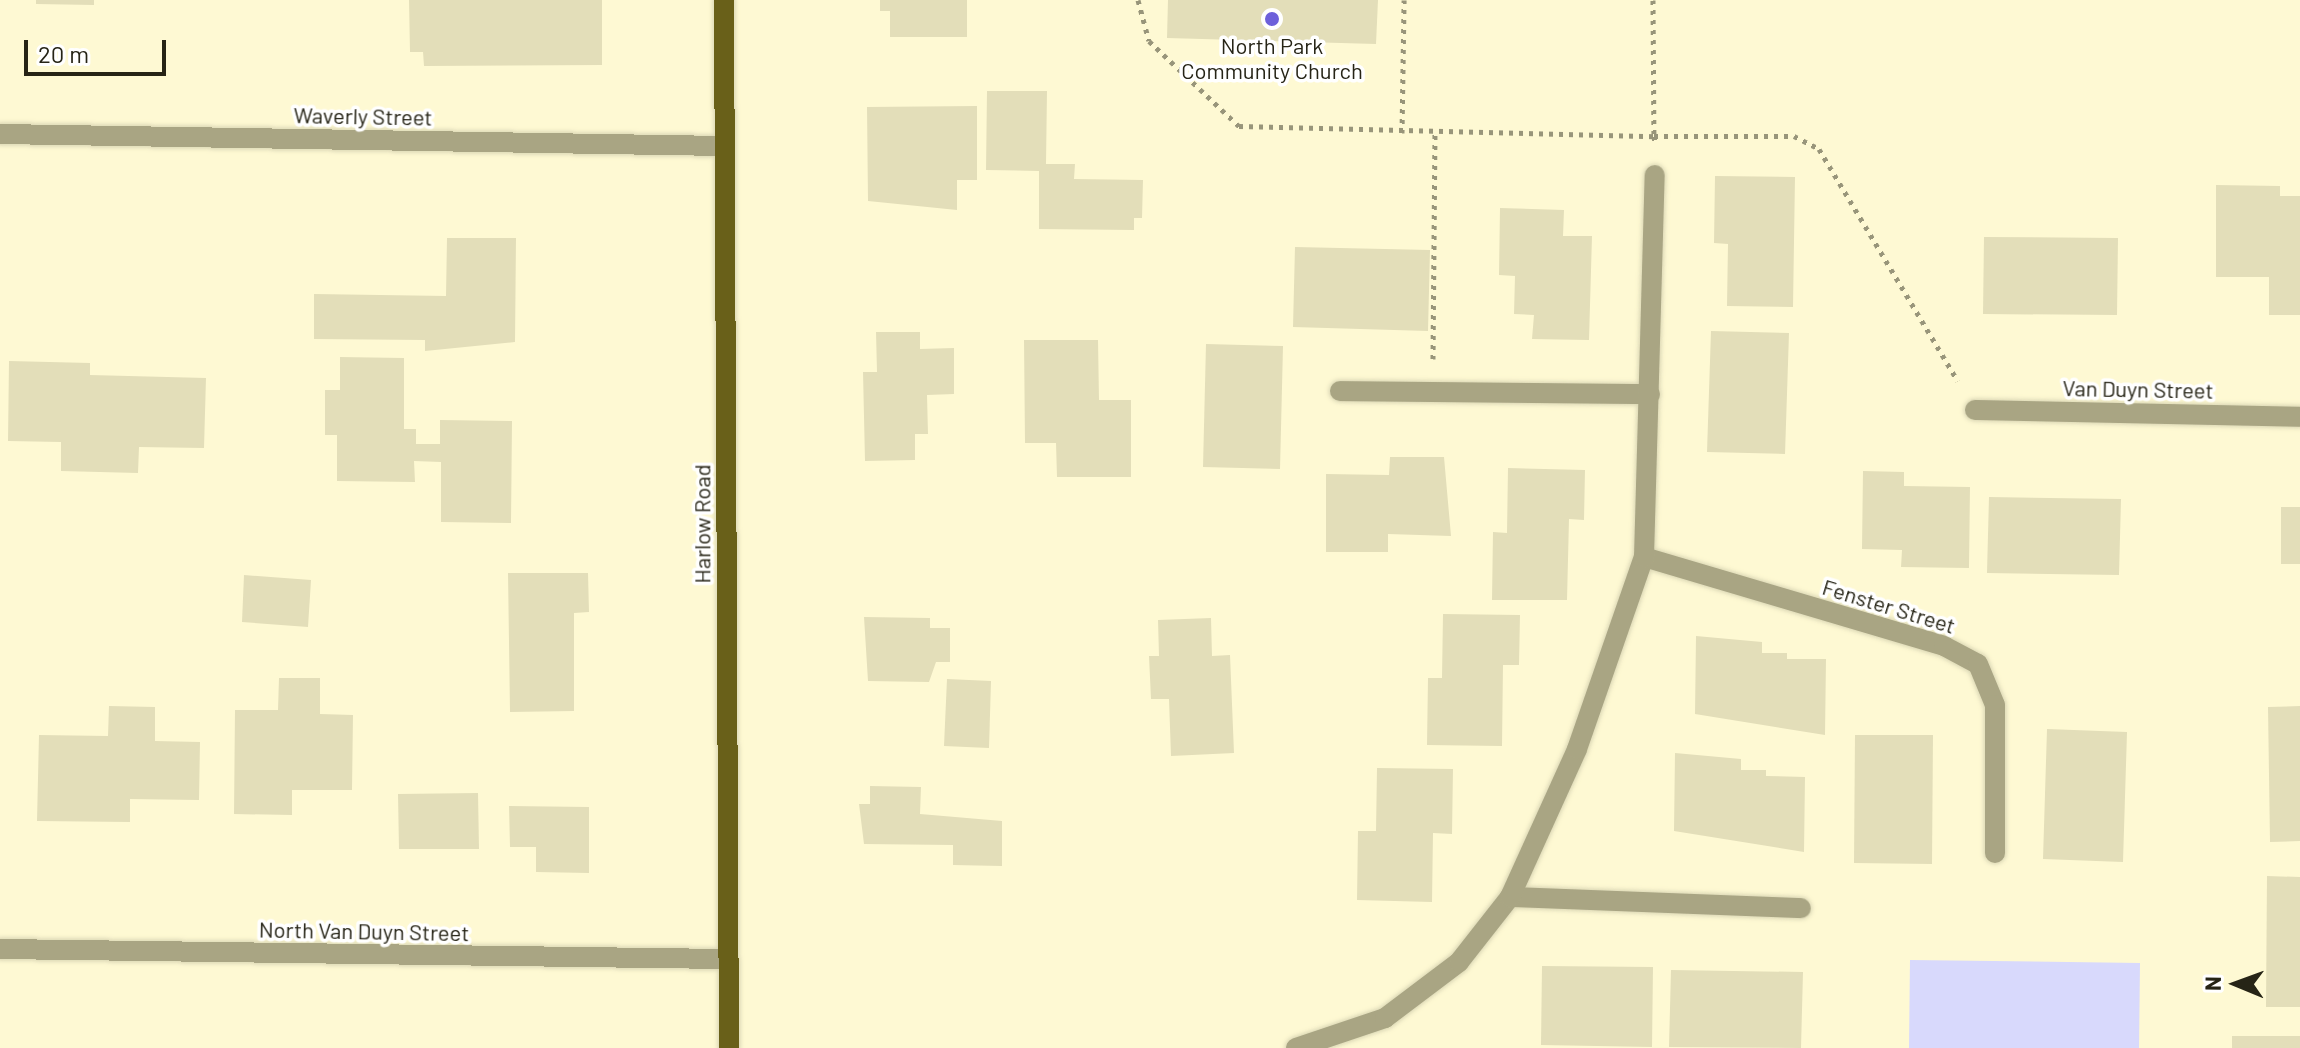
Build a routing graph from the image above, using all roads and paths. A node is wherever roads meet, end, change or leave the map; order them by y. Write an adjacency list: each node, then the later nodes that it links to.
1 (724, 0): 9 (main road, Harlow Road)
2 (1138, 0): 6 (path)
3 (1404, 0): 6 (path)
4 (1653, 0): 8 (path)
5 (1435, 132): 6 (path); 8 (path); 12 (path)
6 (1402, 133)
7 (0, 134): 9 (street, Waverly Street)
8 (1654, 136): 10 (path); 14 (path)
9 (725, 146): 21 (main road, Harlow Road)
10 (1655, 175): 13 (street)
11 (1340, 391): 12 (street)
12 (1433, 392): 13 (street)
13 (1650, 394): 16 (street)
14 (1975, 410): 15 (street, Van Duyn Street)
15 (2300, 417)
16 (1644, 557): 17 (street, Fenster Street); 18 (street)
17 (1995, 853)
18 (1510, 897): 19 (street); 23 (street)
19 (1801, 908)
20 (0, 949): 21 (street, North Van Duyn Street)
21 (728, 959): 22 (main road, Harlow Road)
22 (729, 1048)
23 (1296, 1048)

